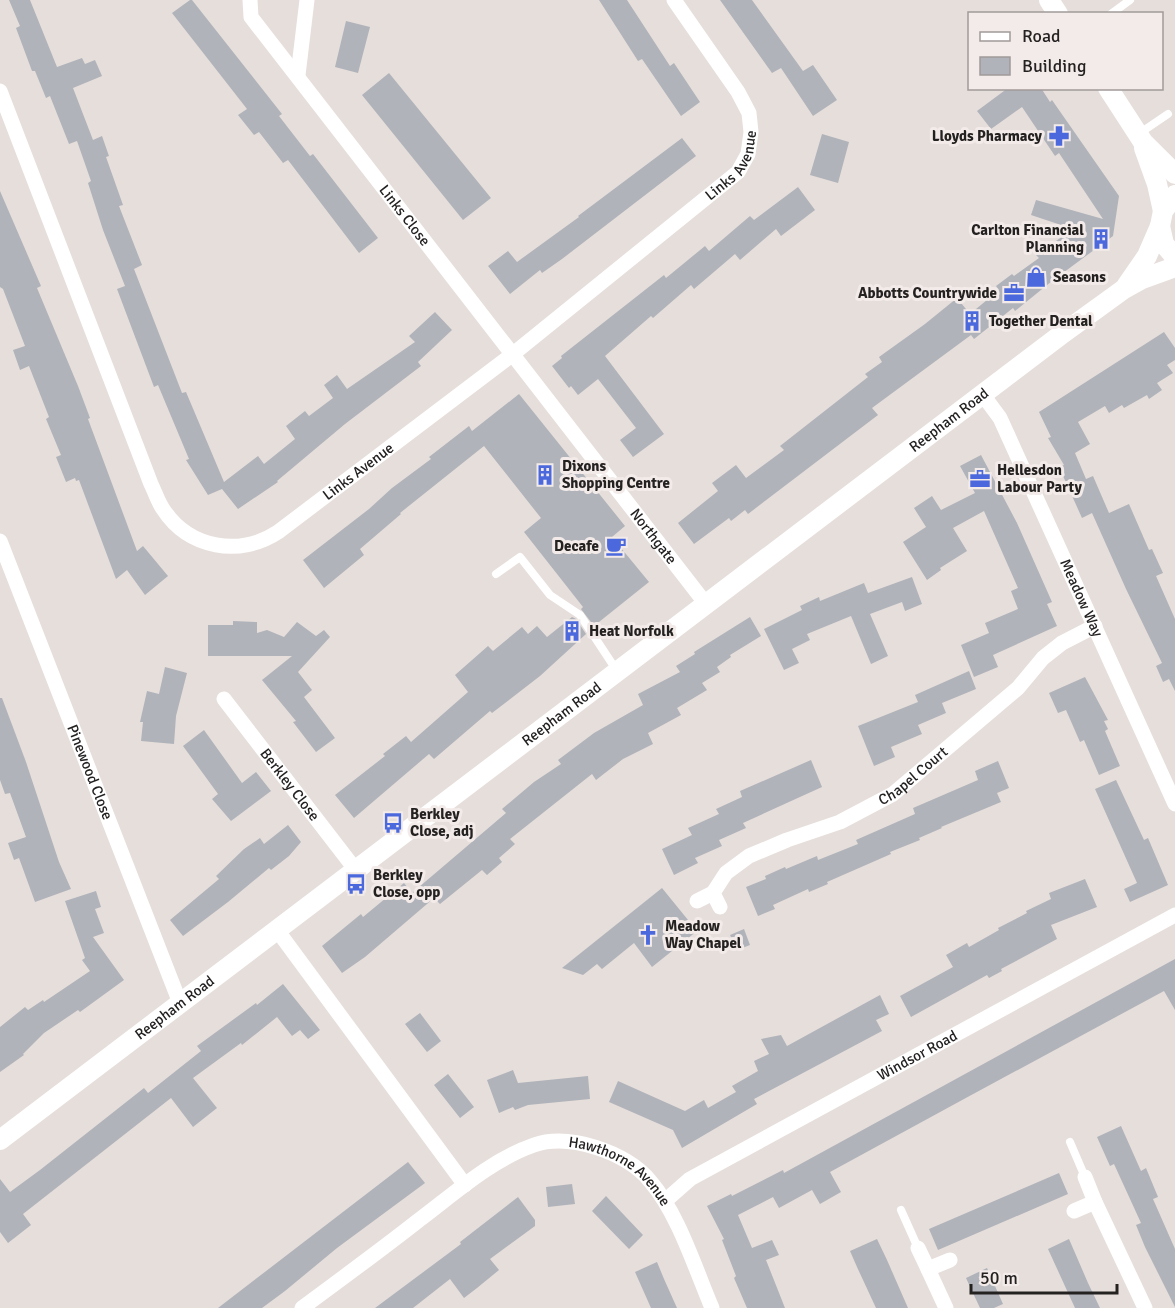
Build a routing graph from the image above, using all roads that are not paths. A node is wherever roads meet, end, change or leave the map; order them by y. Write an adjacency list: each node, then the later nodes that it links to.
1 (249, 0): 6 (street, Links Close)
2 (307, 0): 6 (street)
3 (674, 0): 16 (street, Links Avenue)
4 (1130, 0): 5 (lane)
5 (1115, 12)
6 (298, 75): 16 (street, Links Close)
7 (1109, 90): 10 (street)
8 (0, 91): 16 (street, Links Avenue)
9 (1168, 114): 10 (lane)
10 (1140, 138): 11 (street); 12 (street)
11 (1175, 174)
12 (1166, 211): 13 (street); 15 (street, Reepham Road)
13 (1175, 257)
14 (1175, 267): 15 (street, Reepham Road)
15 (1124, 289): 17 (street, Reepham Road)
16 (513, 354): 20 (street, Northgate)
17 (983, 395): 20 (street, Reepham Road); 21 (street, Meadow Way)
18 (0, 541): 31 (street, Pinewood Close)
19 (496, 574): 22 (lane)
20 (706, 604): 22 (street, Reepham Road)
21 (1095, 626): 24 (street, Meadow Way); 26 (street, Chapel Court)
22 (618, 672): 25 (street, Reepham Road)
23 (224, 699): 25 (street, Berkley Close)
24 (1175, 804)
25 (355, 869): 30 (street, Reepham Road)
26 (713, 893): 27 (street, Chapel Court); 28 (street)
27 (697, 901)
28 (720, 907)
29 (1175, 915): 36 (street, Windsor Road)
30 (277, 930): 31 (street, Reepham Road); 35 (street)
31 (180, 1003): 32 (street, Reepham Road)
32 (0, 1140)
33 (1070, 1142): 34 (lane)
34 (1084, 1177): 37 (street)
35 (465, 1185): 36 (street, Hawthorne Avenue); 43 (street, Hawthorne Avenue)
36 (665, 1201): 44 (street, Hawthorne Avenue)
37 (1095, 1202): 39 (street); 46 (street)
38 (901, 1210): 40 (lane)
39 (1074, 1211)
40 (918, 1248): 42 (street)
41 (950, 1260): 42 (street)
42 (928, 1269): 45 (street)
43 (302, 1308)
44 (711, 1308)
45 (946, 1308)
46 (1145, 1308)

